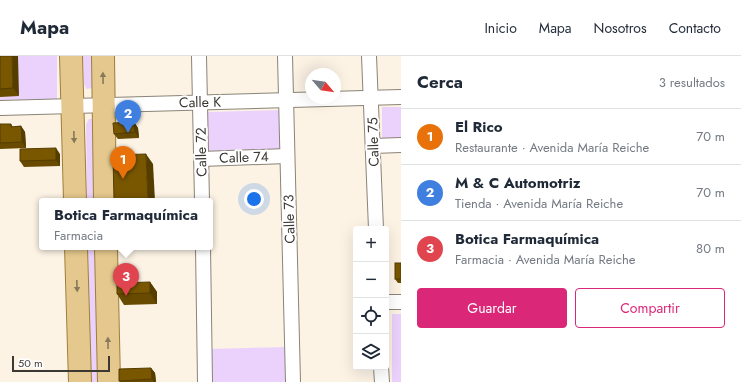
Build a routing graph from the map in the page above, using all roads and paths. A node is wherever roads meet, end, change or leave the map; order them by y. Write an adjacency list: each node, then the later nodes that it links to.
1 (71, 56): 11 (main road)
2 (103, 56): 10 (main road, one-way to 2)
3 (199, 56): 9 (street, Calle 72)
4 (285, 56): 8 (street, Calle 73)
5 (369, 56): 6 (street, Calle 75)
6 (371, 97): 7 (street, Calle K); 8 (street, Calle K); 14 (street, Calle 75)
7 (401, 97)
8 (286, 100): 9 (street, Calle K); 15 (street, Calle 73)
9 (200, 102): 10 (street, Calle K); 16 (street, Calle 72)
10 (104, 104): 11 (street, Calle K); 18 (main road)
11 (73, 105): 12 (street, Calle K); 17 (main road, one-way to 17)
12 (0, 108)
13 (401, 144): 14 (street)
14 (373, 146): 20 (street, Calle 75)
15 (287, 156): 16 (street, Calle 74); 30 (street, Calle 73)
16 (201, 159): 19 (street, Calle 72)
17 (75, 198)
18 (105, 198)
19 (202, 198)
20 (376, 226)
21 (76, 250): 27 (main road, one-way to 27)
22 (106, 250): 28 (main road, one-way to 22)
23 (203, 250): 29 (street)
24 (389, 302): 25 (street)
25 (401, 302)
26 (381, 370): 31 (street)
27 (80, 382)
28 (109, 382)
29 (205, 382)
30 (293, 382)
31 (382, 382)

